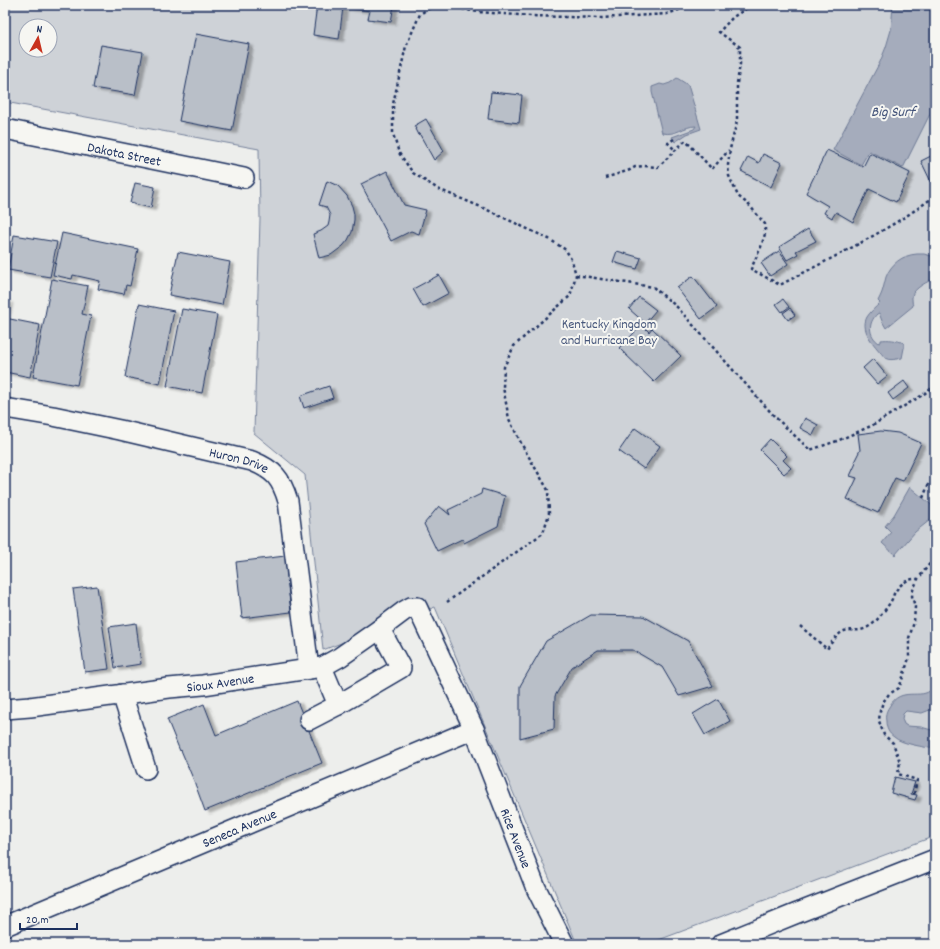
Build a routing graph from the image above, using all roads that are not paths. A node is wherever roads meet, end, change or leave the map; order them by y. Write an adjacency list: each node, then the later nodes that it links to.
1 (5, 129): 2 (street, Dakota Street)
2 (244, 178)
3 (5, 408): 6 (street, Huron Drive)
4 (417, 608): 5 (street, Sioux Avenue); 11 (street, Rice Avenue)
5 (380, 629): 6 (street, Sioux Avenue); 8 (street)
6 (315, 668): 7 (street, Sioux Avenue); 8 (street, Huron Drive)
7 (122, 694): 9 (street, Sioux Avenue); 12 (street)
8 (338, 706): 10 (street)
9 (5, 709)
10 (309, 720)
11 (474, 729): 14 (street, Seneca Avenue); 15 (street, Rice Avenue)
12 (146, 770)
13 (935, 859): 16 (street)
14 (5, 926)
15 (564, 944)
16 (722, 944)

